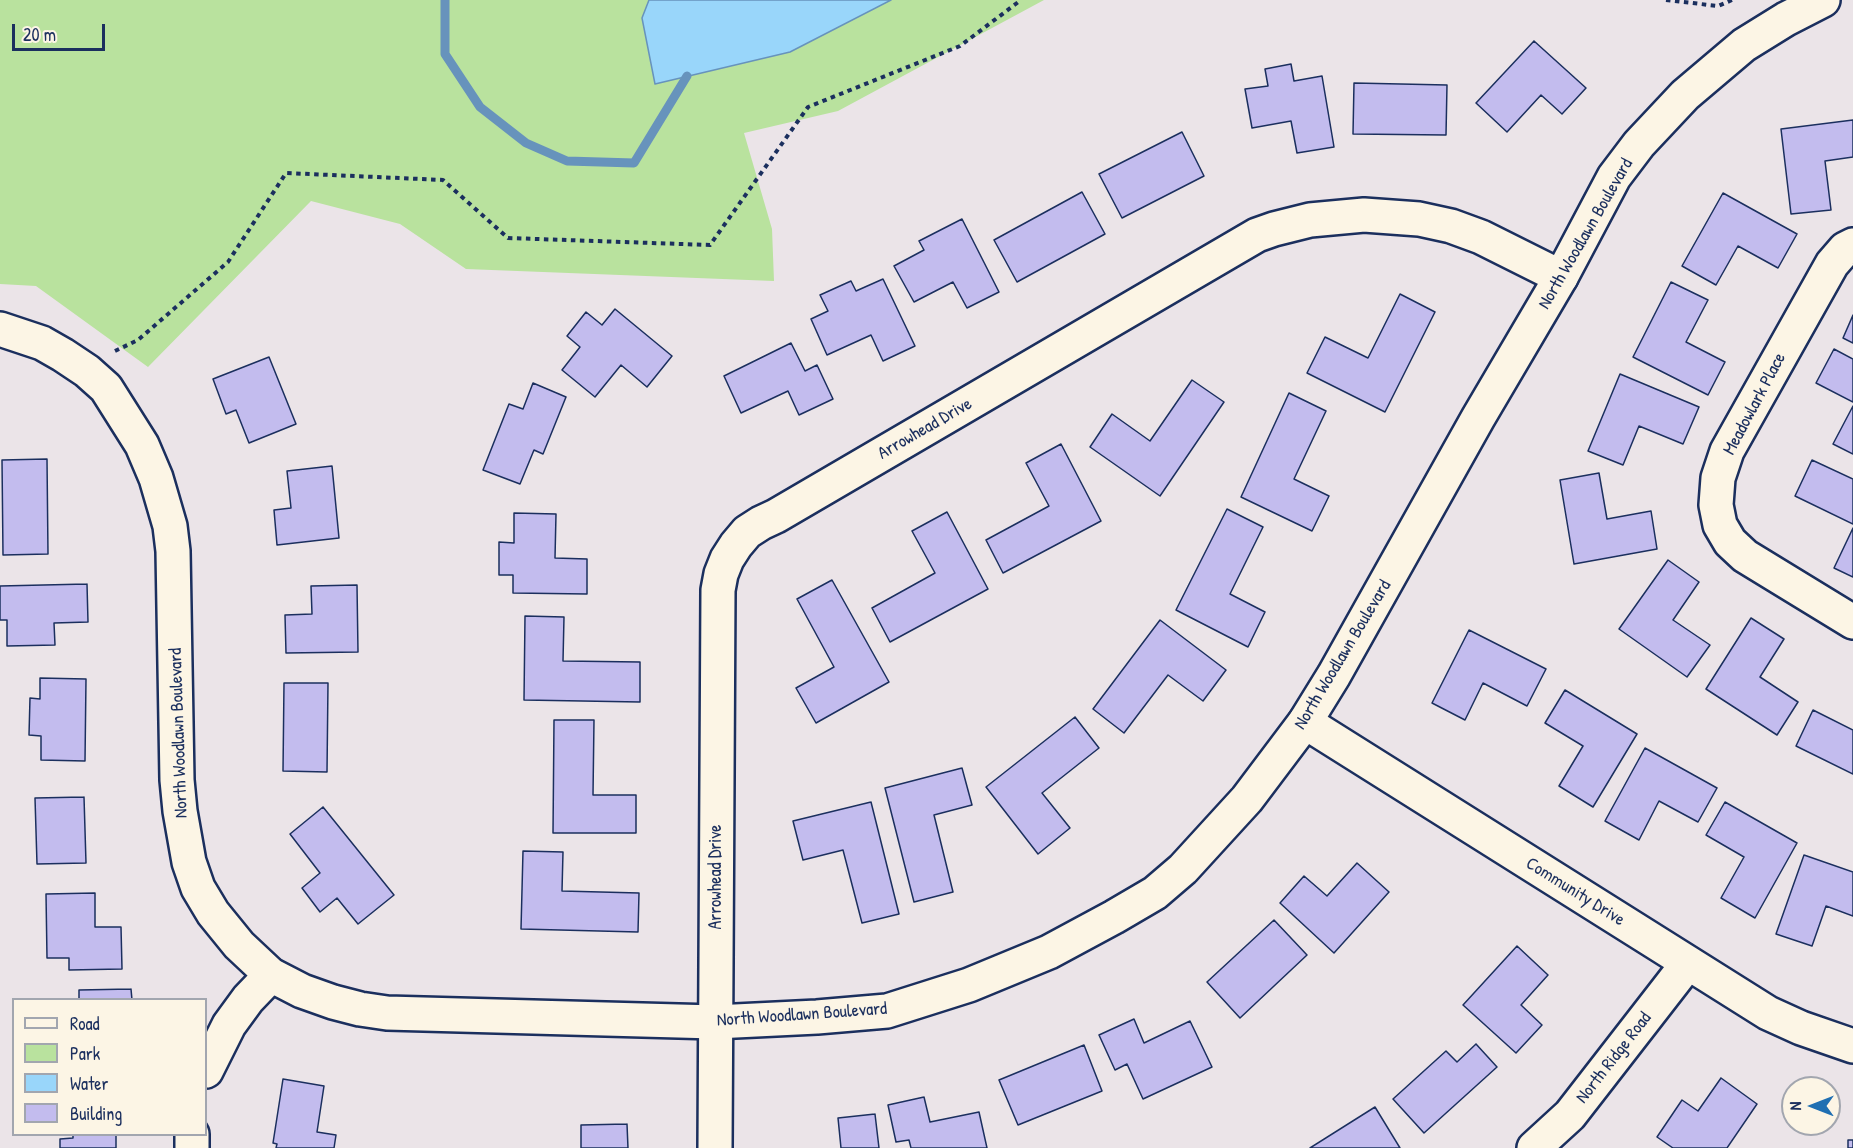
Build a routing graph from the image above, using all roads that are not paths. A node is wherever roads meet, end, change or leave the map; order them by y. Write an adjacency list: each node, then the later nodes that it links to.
1 (1823, 0): 3 (street, North Woodlawn Boulevard)
2 (1853, 245): 5 (street, Meadowlark Place)
3 (1561, 277): 6 (street, North Woodlawn Boulevard); 9 (street, Arrowhead Drive)
4 (0, 328): 8 (street, North Woodlawn Boulevard)
5 (1853, 622)
6 (1305, 722): 7 (street, Community Drive); 9 (street, North Woodlawn Boulevard)
7 (1688, 963): 10 (street, Community Drive); 13 (street, North Ridge Road)
8 (271, 975): 9 (street, North Woodlawn Boulevard); 11 (street)
9 (715, 1022): 12 (street)
10 (1853, 1046)
11 (207, 1069)
12 (715, 1148)
13 (1534, 1148)

